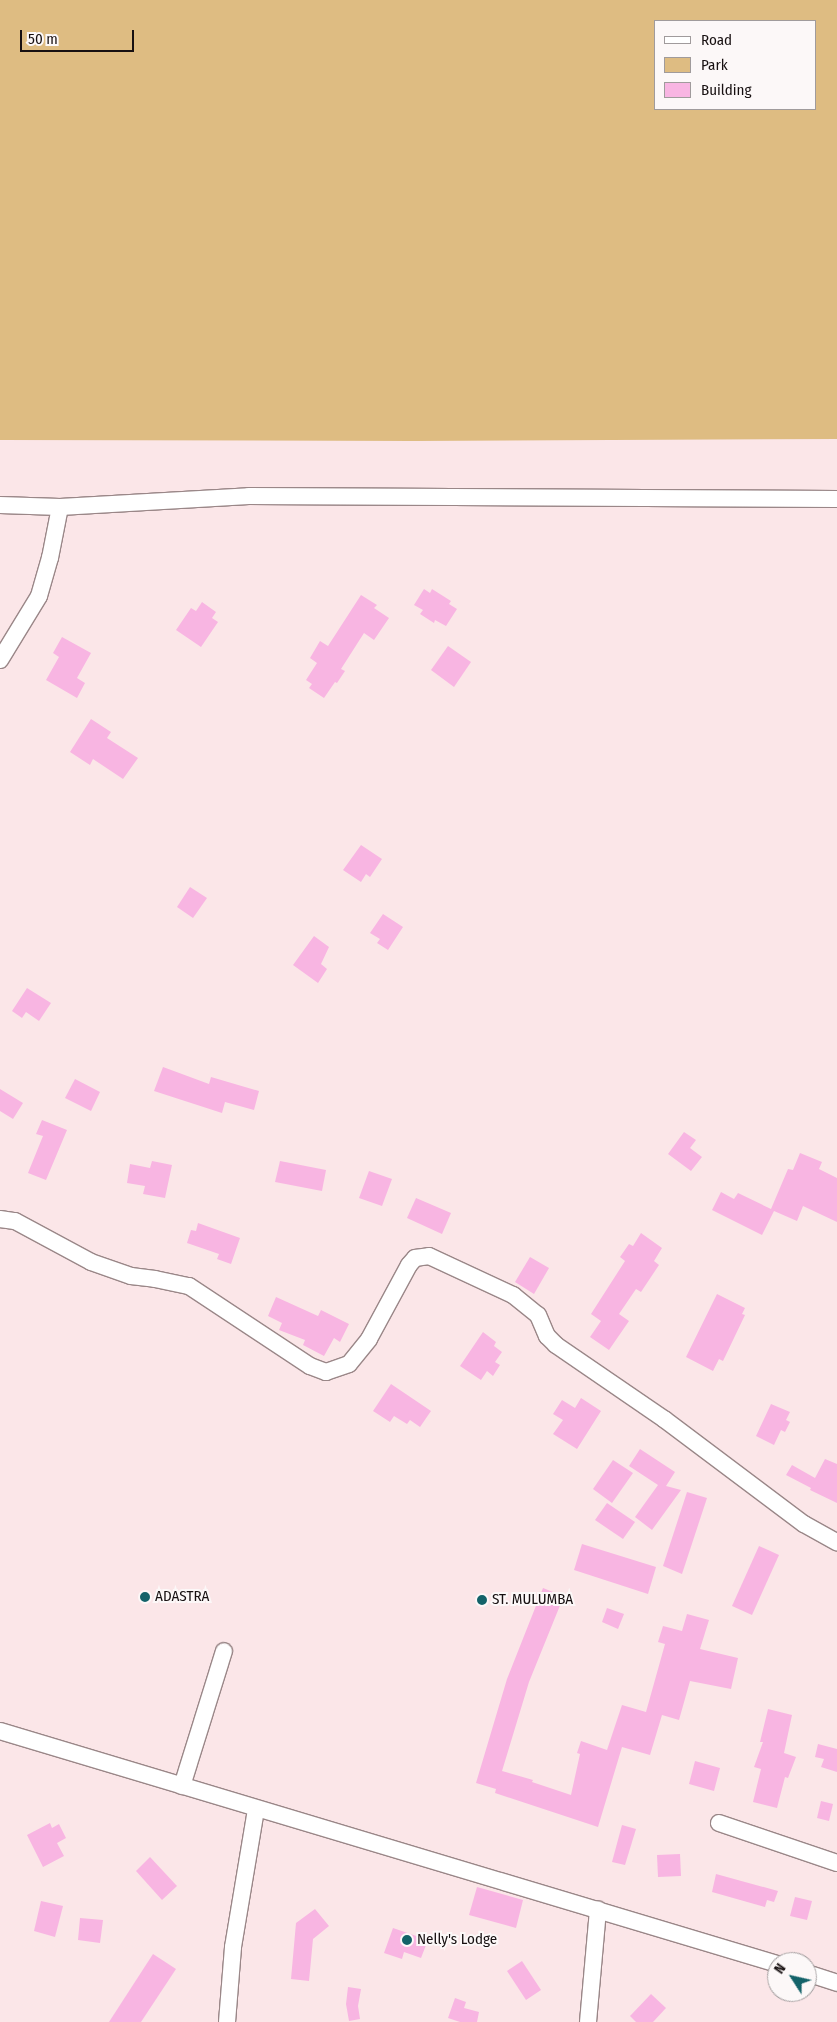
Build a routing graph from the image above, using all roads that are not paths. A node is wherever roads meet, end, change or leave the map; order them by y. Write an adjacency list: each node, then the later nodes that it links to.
1 (837, 499): 3 (street)
2 (0, 505): 3 (street)
3 (60, 507): 4 (street)
4 (0, 660)
5 (0, 1219): 6 (street)
6 (837, 1542)
7 (224, 1651): 9 (street)
8 (0, 1731): 9 (street)
9 (182, 1786): 10 (street)
10 (256, 1809): 13 (street); 17 (street)
11 (719, 1823): 12 (street)
12 (837, 1863)
13 (598, 1908): 14 (street); 18 (street)
14 (767, 1961)
15 (817, 1976): 16 (street)
16 (837, 1983)
17 (227, 2022)
18 (588, 2022)

